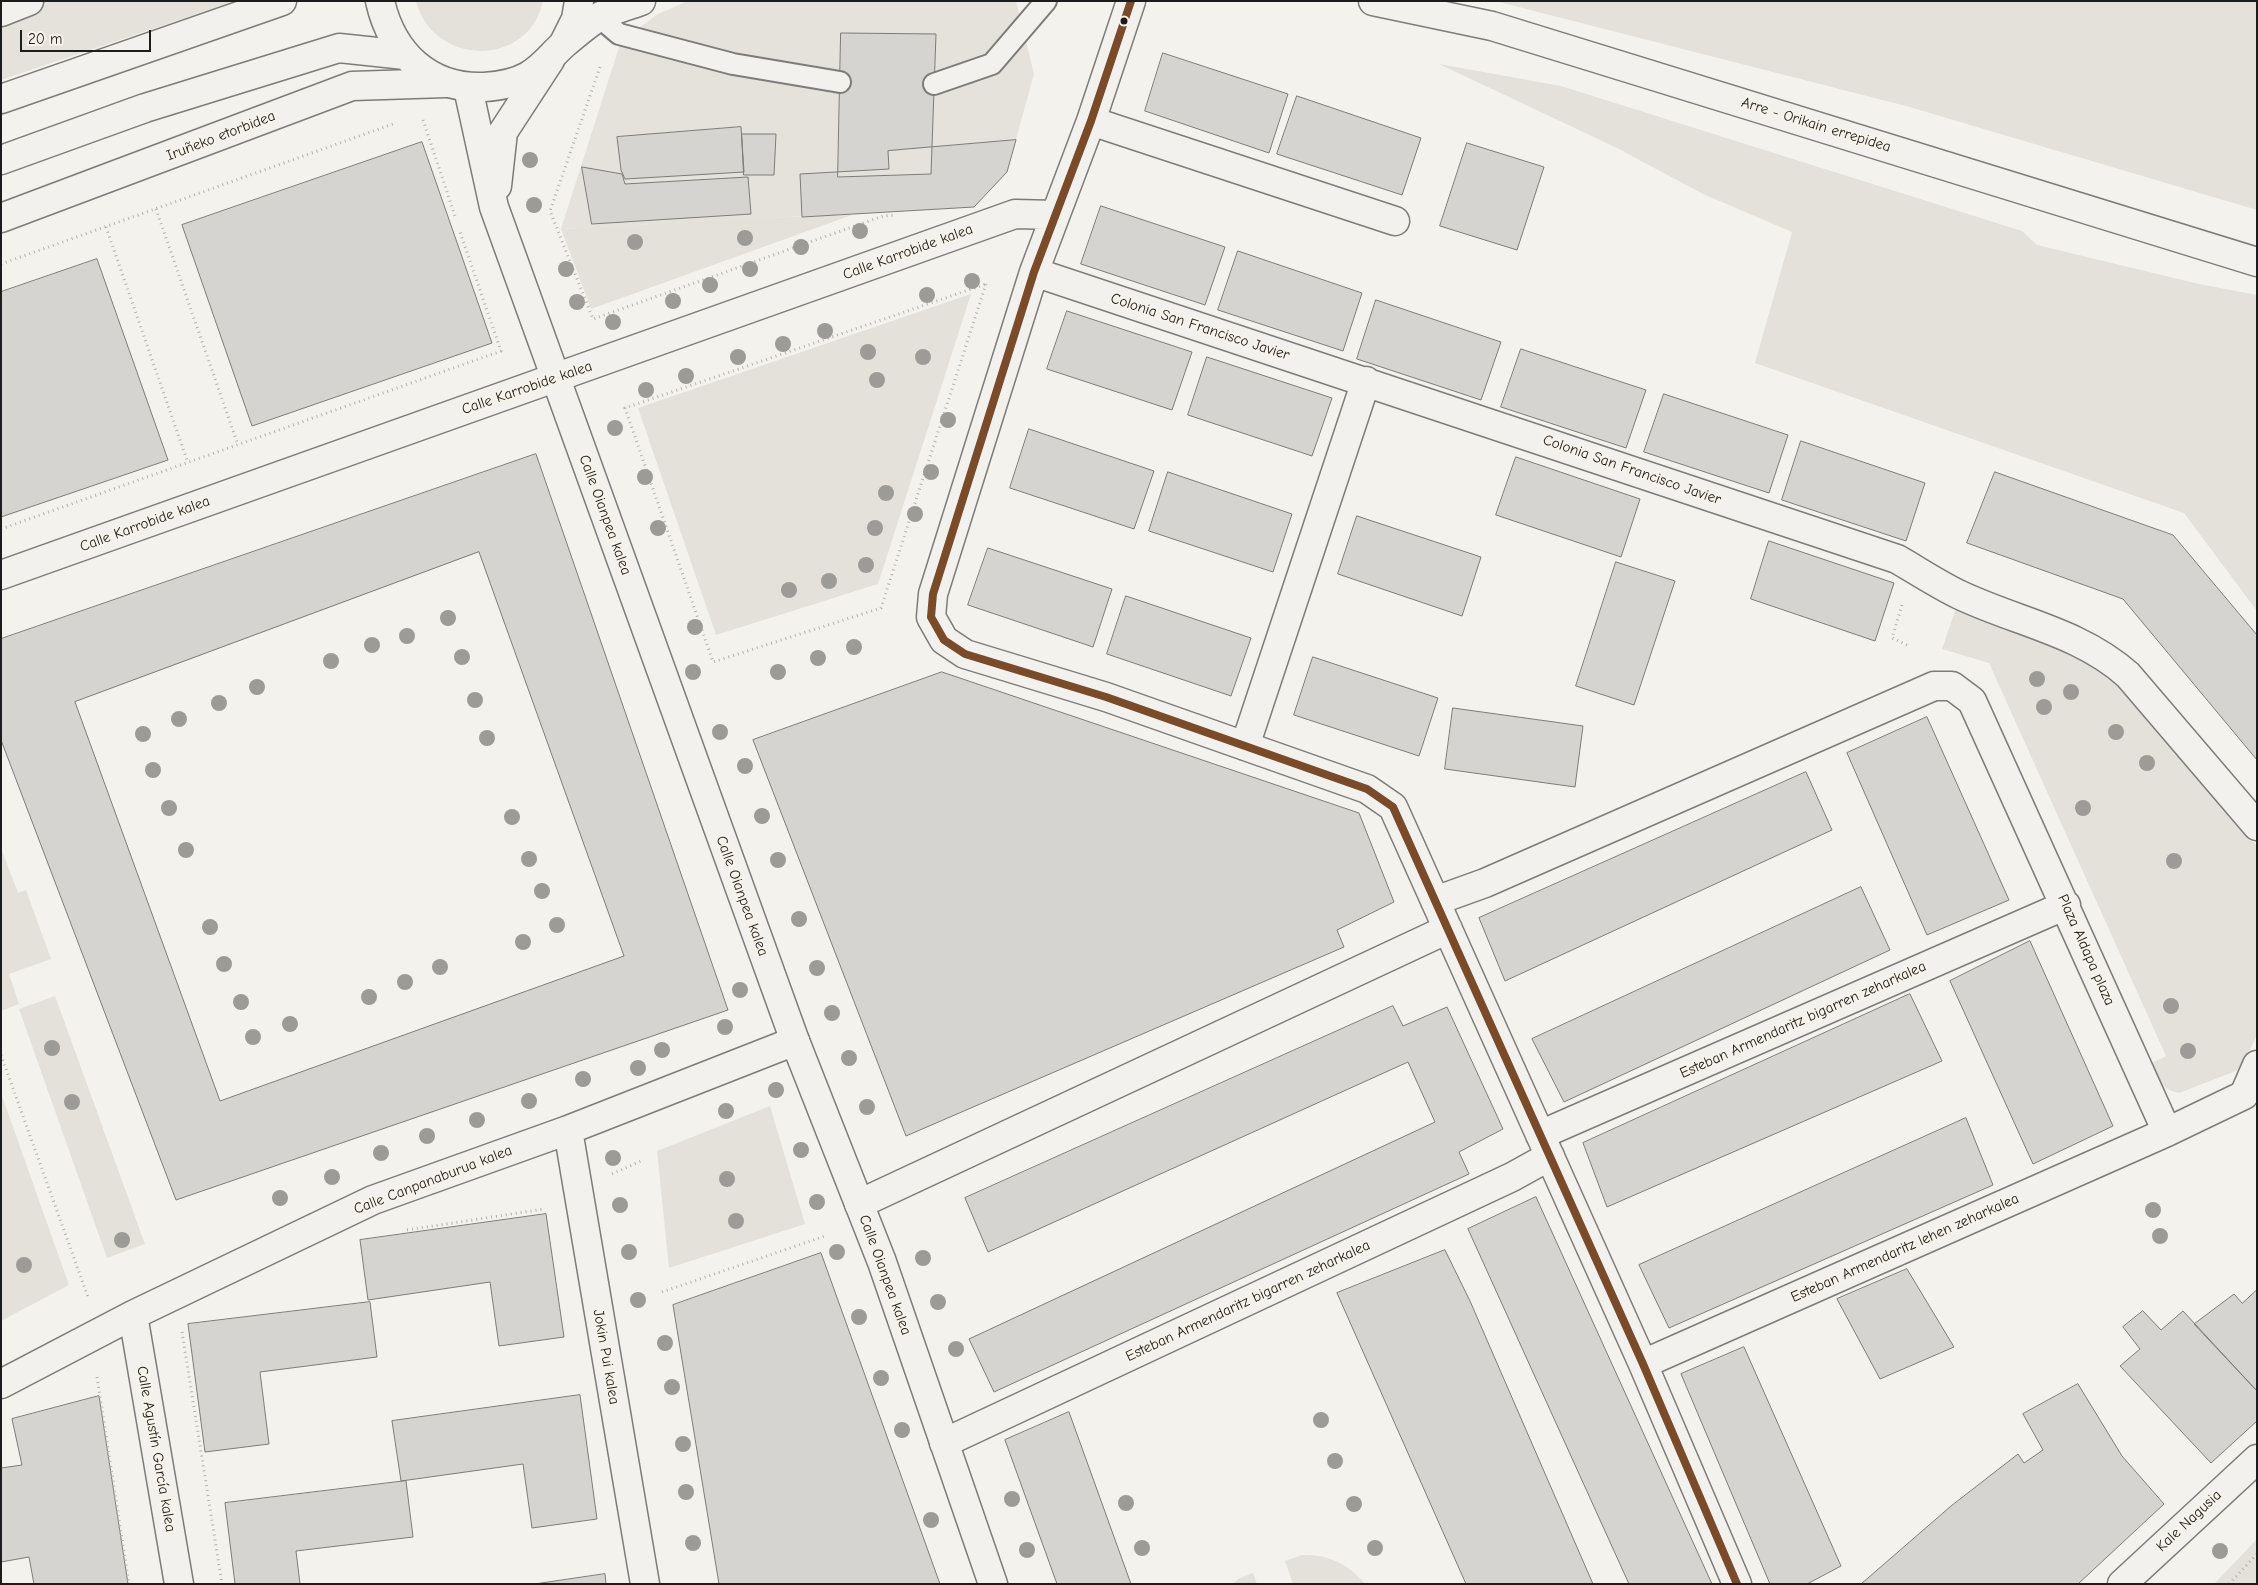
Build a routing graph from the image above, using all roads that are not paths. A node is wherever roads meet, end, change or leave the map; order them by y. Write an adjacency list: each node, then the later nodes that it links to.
1 (29, 1): 9 (street)
2 (282, 1): 15 (street)
3 (380, 1): 11 (street)
4 (641, 1): 8 (street, Iruñeko etorbidea)
5 (1046, 1): 13 (lane)
6 (1131, 1): 16 (street)
7 (1372, 1): 22 (street, Arre - Orikain errepidea)
8 (589, 9): 10 (street, Iruñeko etorbidea); 12 (lane)
9 (1, 12)
10 (557, 52): 14 (street, Iruñeko etorbidea); 18 (street)
11 (405, 55): 14 (street); 17 (street)
12 (840, 82)
13 (934, 84)
14 (457, 85): 18 (street, Calle Oianpea kalea); 20 (street, Iruñeko etorbidea)
15 (1, 99)
16 (1091, 121): 19 (street); 21 (street)
17 (1, 160)
18 (494, 207): 24 (street, Calle Oianpea kalea)
19 (1054, 215): 23 (street); 24 (street, Calle Karrobide kalea)
20 (1, 218)
21 (1395, 221)
22 (2257, 262)
23 (1034, 272): 25 (street, Colonia San Francisco Javier); 27 (street)
24 (555, 378): 26 (street, Calle Karrobide kalea); 32 (street, Calle Oianpea kalea)
25 (1366, 381): 27 (street); 28 (street, Colonia San Francisco Javier)
26 (1, 575)
27 (1245, 746): 29 (street)
28 (2257, 826)
29 (1436, 901): 30 (street, Plaza Aldapa plaza); 31 (street)
30 (2066, 905): 35 (street, Plaza Aldapa plaza); 36 (street, Esteban Armendaritz bigarren zeharkalea)
31 (1448, 929): 36 (street); 37 (street)
32 (795, 1041): 34 (street, Calle Canpanaburua kalea); 37 (street, Calle Oianpea kalea)
33 (2257, 1065): 35 (street)
34 (568, 1130): 38 (street, Calle Canpanaburua kalea); 44 (street, Jokin Pui kalea)
35 (2167, 1132): 39 (street, Esteban Armendaritz lehen zeharkalea)
36 (1545, 1146): 39 (street); 41 (street, Esteban Armendaritz bigarren zeharkalea)
37 (859, 1204): 41 (street, Calle Oianpea kalea)
38 (133, 1315): 40 (street, Calle Canpanaburua kalea); 43 (street, Calle Agustín García kalea)
39 (1643, 1364): 46 (street)
40 (1, 1384)
41 (944, 1443): 45 (street, Calle Oianpea kalea)
42 (2257, 1459): 47 (street, Kale Nagusia)
43 (179, 1584)
44 (644, 1584)
45 (994, 1584)
46 (1737, 1584)
47 (2122, 1584)

